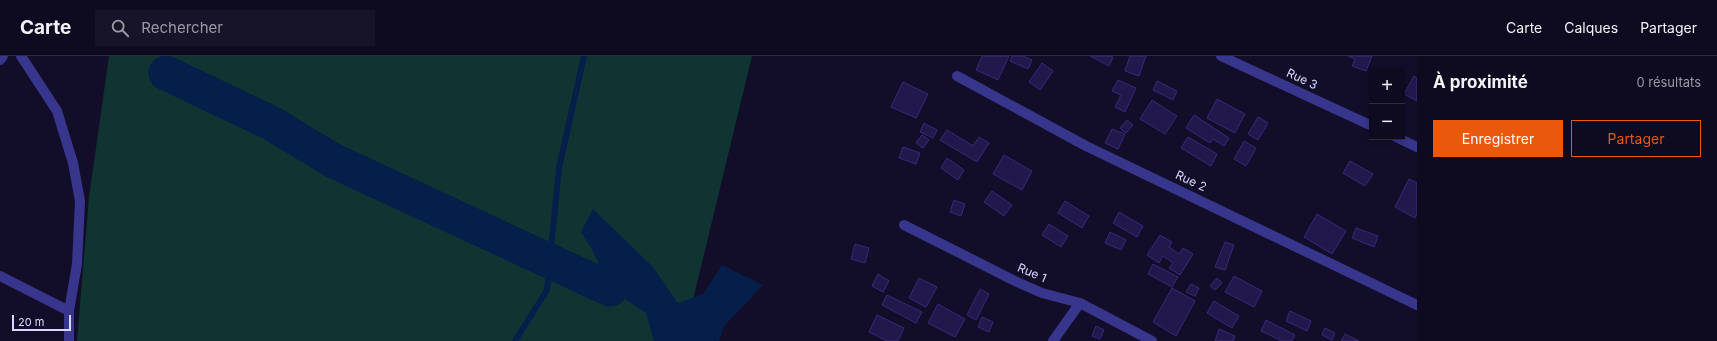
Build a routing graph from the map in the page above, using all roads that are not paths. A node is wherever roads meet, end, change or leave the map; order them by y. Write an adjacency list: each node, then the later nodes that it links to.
1 (2, 56): 4 (street)
2 (21, 56): 13 (street)
3 (1222, 56): 6 (street, Rue 3)
4 (0, 60)
5 (957, 76): 12 (street, Rue 2)
6 (1369, 125)
7 (1402, 140): 8 (street)
8 (1417, 147)
9 (904, 225): 11 (street, Rue 1)
10 (0, 276): 13 (street)
11 (1080, 303): 15 (street); 16 (street, Rue 1)
12 (1417, 305)
13 (69, 311): 14 (street)
14 (69, 341)
15 (1053, 341)
16 (1152, 341)

